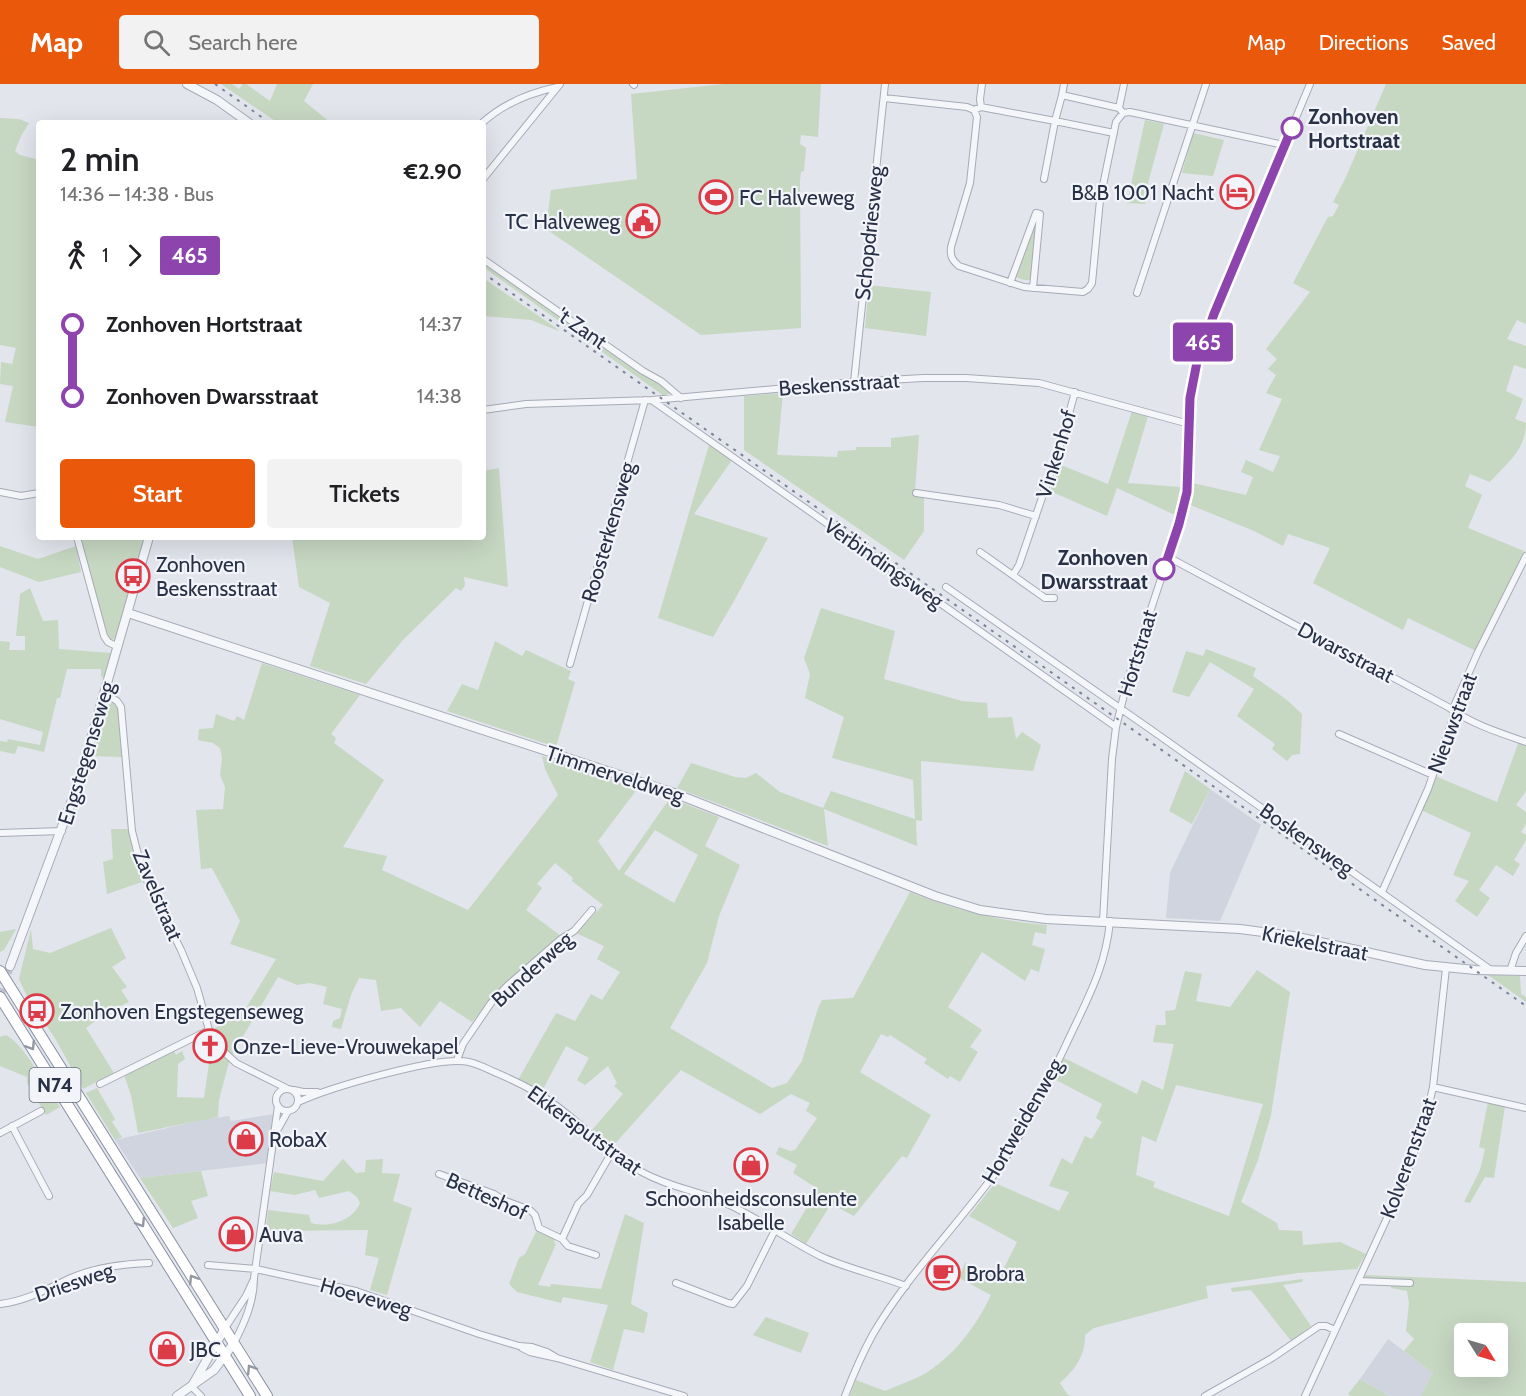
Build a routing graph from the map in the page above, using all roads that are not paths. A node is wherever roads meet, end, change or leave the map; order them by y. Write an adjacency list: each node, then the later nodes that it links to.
1 (187, 84): 13 (street)
2 (885, 84): 10 (street, Schopdriesweg)
3 (982, 84): 11 (street)
4 (1064, 84): 9 (street)
5 (1124, 84): 12 (street)
6 (1206, 84): 16 (street)
7 (1310, 84): 18 (street, Hortstraat)
8 (559, 85): 14 (street); 19 (street)
9 (1062, 95): 12 (street); 15 (street)
10 (884, 98): 11 (street); 25 (street, Schopdriesweg)
11 (977, 109): 15 (street); 22 (street)
12 (1121, 111): 16 (street); 17 (street)
13 (245, 120)
14 (486, 120)
15 (1055, 122): 17 (street); 20 (street)
16 (1193, 126): 18 (street); 24 (street)
17 (1114, 134): 23 (street)
18 (1284, 145): 30 (street, Hortstraat)
19 (486, 175)
20 (1044, 179)
21 (486, 260): 27 (street, 't Zant)
22 (1010, 283): 23 (street); 23 (street)
23 (1033, 288)
24 (1137, 293)
25 (854, 382): 26 (street, Beskensstraat); 27 (street, Beskensstraat)
26 (1075, 392): 30 (street, Beskensstraat); 34 (street, Vinkenhof)
27 (681, 398): 28 (street, Beskensstraat)
28 (648, 400): 29 (street, Beskensstraat); 46 (street, Roosterkensweg); 52 (street, Verbindingsweg)
29 (486, 410)
30 (1190, 424): 39 (street, Hortstraat)
31 (0, 492): 33 (street)
32 (916, 493): 34 (street, Vinkenhof)
33 (36, 494)
34 (1036, 516): 40 (street, Vinkenhof)
35 (77, 540): 45 (street)
36 (148, 540): 43 (street, Engstegenseweg)
37 (980, 552): 40 (street)
38 (1526, 556): 50 (street, Nieuwstraat)
39 (1168, 557): 48 (street, Hortstraat); 50 (street, Dwarsstraat)
40 (1013, 575): 42 (street)
41 (946, 587): 49 (street, Hortstraat)
42 (1054, 598)
43 (128, 613): 45 (street, Engstegenseweg); 60 (street, Timmerveldweg)
44 (1034, 644): 48 (street)
45 (118, 647): 47 (street, Engstegenseweg)
46 (570, 664)
47 (105, 694): 56 (street, Engstegenseweg); 68 (street, Zavelstraat)
48 (1122, 701): 49 (street, Hortstraat)
49 (1121, 709): 51 (street, Hortstraat); 58 (street, Boskensweg)
50 (1453, 711): 54 (street, Dwarsstraat); 55 (street, Nieuwstraat)
51 (1118, 719): 52 (street, Hortweidenweg)
52 (1116, 727): 60 (street, Hortweidenweg)
53 (1339, 734): 55 (street)
54 (1526, 742)
55 (1433, 775): 58 (street, Nieuwstraat)
56 (62, 831): 57 (street); 62 (street, Engstegenseweg)
57 (0, 833)
58 (1382, 892): 64 (street, Boskensweg)
59 (592, 910): 69 (street, Bunderweg)
60 (1107, 921): 63 (street, Kriekelstraat); 97 (street, Hortweidenweg)
61 (1526, 936): 65 (street)
62 (5, 968): 99 (highway, N74, one-way to 62)
63 (1446, 968): 64 (street, Kriekelstraat); 72 (street, Kolverenstraat)
64 (1492, 971): 65 (street, Kriekelstraat)
65 (1510, 971): 66 (street, Kriekelstraat)
66 (1526, 971)
67 (0, 997): 101 (highway, N74, one-way to 101)
68 (209, 1030): 70 (street, Zavelstraat); 71 (street)
69 (457, 1060): 74 (street, Ekkersputstraat); 84 (street, Ekkersputstraat)
70 (260, 1074): 73 (street, Zavelstraat); 75 (street, Zavelstraat)
71 (100, 1084)
72 (1434, 1087): 78 (street); 94 (street, Kolverenstraat)
73 (289, 1089): 74 (street, Ekkersputstraat); 75 (street); 76 (street)
74 (320, 1092): 76 (street, Ekkersputstraat)
75 (277, 1095): 77 (street)
76 (298, 1102): 80 (street)
77 (278, 1106): 80 (street); 83 (street)
78 (1526, 1108)
79 (41, 1111): 81 (street)
80 (288, 1111): 83 (street)
81 (12, 1126): 82 (street); 86 (street)
82 (0, 1133)
83 (275, 1135): 92 (street)
84 (612, 1152): 87 (street, Ekkersputstraat); 88 (street)
85 (439, 1174): 88 (street, Betteshof)
86 (49, 1196)
87 (775, 1230): 95 (street); 97 (street, Ekkersputstraat)
88 (562, 1239): 89 (street, Betteshof)
89 (596, 1256)
90 (149, 1263): 98 (street, Driesweg)
91 (208, 1265): 92 (street, Hoeveweg)
92 (256, 1269): 93 (street); 109 (street, Hoeveweg)
93 (254, 1278): 99 (street); 102 (street)
94 (1358, 1281): 96 (street); 100 (street, Kolverenstraat)
95 (676, 1283)
96 (1410, 1283)
97 (906, 1286): 110 (street, Hortweidenweg)
98 (0, 1304)
99 (225, 1328): 101 (street); 102 (highway, N74)
100 (1335, 1330): 111 (street); 112 (street, Kolverenstraat)
101 (217, 1342): 103 (highway, N74); 104 (street)
102 (234, 1343): 103 (street); 108 (highway, N74, one-way to 102)
103 (226, 1356): 104 (street); 107 (highway, N74)
104 (191, 1386): 105 (street); 106 (street)
105 (177, 1396)
106 (201, 1396)
107 (250, 1396)
108 (267, 1396)
109 (684, 1396)
110 (845, 1396)
111 (1205, 1396)
112 (1305, 1396)

